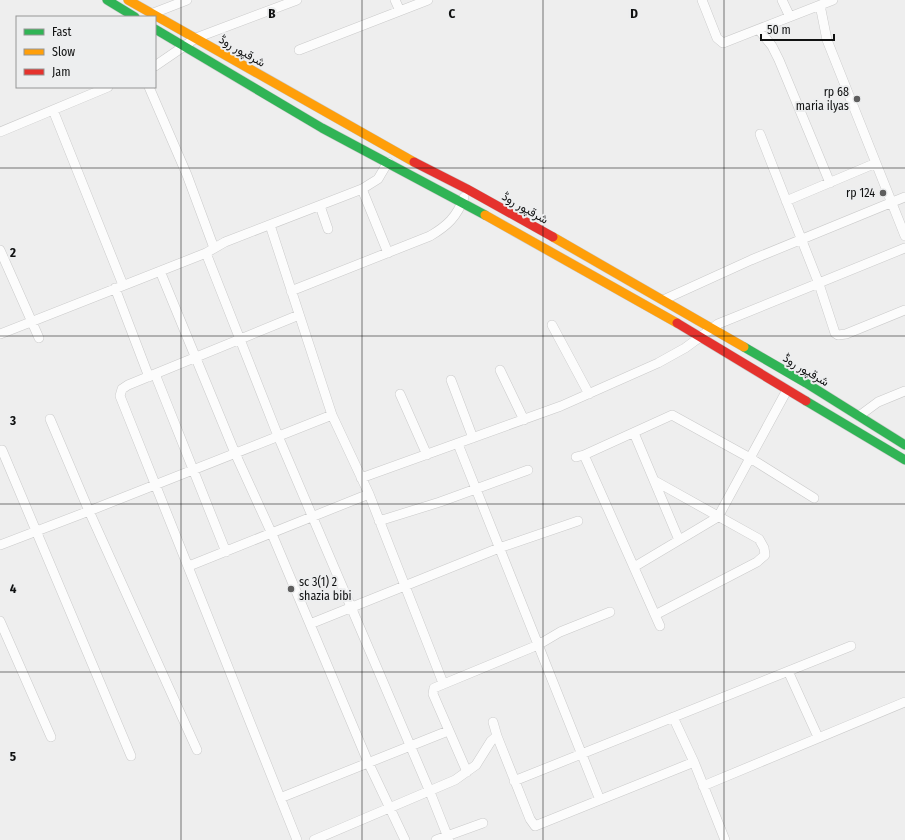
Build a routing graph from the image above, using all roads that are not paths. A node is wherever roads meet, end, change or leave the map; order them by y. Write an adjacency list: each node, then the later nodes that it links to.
1 (107, 0): 13 (main road)
2 (128, 0): 12 (main road, شرقپور روڈ)
3 (187, 0): 12 (street)
4 (297, 0): 19 (street)
5 (395, 0): 11 (street)
6 (428, 0): 11 (street)
7 (703, 0): 18 (street)
8 (782, 0): 16 (street)
9 (833, 0): 10 (street)
10 (820, 5): 16 (street); 29 (street)
11 (400, 11): 21 (street)
12 (151, 14): 14 (main road, شرقپور روڈ)
13 (133, 16)
14 (155, 16)
15 (156, 17): 19 (main road, شرقپور روڈ)
16 (790, 17): 18 (street)
17 (156, 30): 20 (main road, شرقپور روڈ)
18 (759, 30): 30 (street)
19 (196, 38): 20 (street); 31 (main road, شرقپور روڈ)
20 (185, 46): 22 (street); 28 (main road, شرقپور روڈ)
21 (299, 50)
22 (156, 65)
23 (106, 88): 25 (street)
24 (149, 88): 44 (street)
25 (53, 110): 26 (street); 48 (street)
26 (0, 132)
27 (760, 134): 34 (street)
28 (388, 162): 32 (street); 35 (main road, شرقپور روڈ)
29 (876, 163): 30 (street); 36 (street)
30 (830, 183): 34 (street)
31 (467, 188): 35 (street); 50 (main road, شرقپور روڈ)
32 (362, 189): 37 (street); 45 (street)
33 (905, 198): 36 (street)
34 (786, 201): 41 (street)
35 (462, 202): 45 (street); 57 (main road, شرقپور روڈ)
36 (892, 203): 40 (street); 41 (street)
37 (320, 206): 38 (street); 39 (street)
38 (270, 225): 44 (street); 49 (street)
39 (328, 229)
40 (905, 236)
41 (801, 239): 47 (street); 50 (street)
42 (905, 248): 47 (street)
43 (0, 251): 53 (street)
44 (210, 251): 46 (street); 59 (street)
45 (388, 253): 49 (street)
46 (160, 271): 48 (street); 60 (street)
47 (819, 284): 51 (street); 55 (street)
48 (119, 286): 53 (street); 62 (street)
49 (291, 291): 52 (street)
50 (663, 300): 55 (main road, شرقپور روڈ)
51 (905, 310)
52 (298, 315): 59 (street); 68 (street)
53 (31, 320): 56 (street); 58 (street)
54 (552, 325): 67 (street)
55 (712, 329): 57 (street); 69 (main road, شرقپور روڈ)
56 (0, 334)
57 (702, 337): 64 (main road, شرقپور روڈ); 67 (street)
58 (39, 338)
59 (240, 339): 60 (street); 73 (street)
60 (196, 357): 62 (street); 78 (street)
61 (500, 370): 71 (street)
62 (152, 375): 82 (street); 86 (street)
63 (450, 380): 74 (street)
64 (787, 390): 80 (street); 81 (main road, شرقپور روڈ)
65 (905, 391): 69 (street)
66 (400, 394): 79 (street)
67 (589, 394): 71 (street)
68 (332, 415): 73 (street); 84 (street)
69 (859, 416): 76 (main road, شرقپور روڈ)
70 (50, 419): 90 (street)
71 (524, 420): 74 (street)
72 (634, 433): 80 (street); 85 (street); 102 (street)
73 (278, 436): 78 (street); 91 (street)
74 (473, 438): 75 (street)
75 (458, 444): 79 (street); 87 (street)
76 (905, 445)
77 (2, 450): 95 (street)
78 (235, 453): 82 (street); 96 (street)
79 (427, 455): 84 (street)
80 (750, 458): 89 (street); 92 (street)
81 (905, 460)
82 (192, 470): 86 (street); 100 (street)
83 (528, 470): 87 (street)
84 (361, 478): 88 (street)
85 (655, 482): 92 (street); 97 (street)
86 (156, 484): 90 (street); 101 (street)
87 (476, 488): 93 (street); 99 (street)
88 (368, 494): 91 (street); 93 (street)
89 (814, 498)
90 (89, 512): 95 (street); 122 (street)
91 (313, 516): 96 (street); 104 (street)
92 (718, 518): 97 (street); 106 (street)
93 (379, 521): 103 (street)
94 (578, 521): 99 (street)
95 (37, 530): 98 (street); 124 (street)
96 (272, 534): 100 (street); 108 (street)
97 (679, 540): 102 (street)
98 (0, 545)
99 (499, 548): 103 (street); 110 (street)
100 (226, 552): 101 (street)
101 (189, 566): 131 (street)
102 (634, 567): 106 (street)
103 (406, 586): 104 (street); 113 (street)
104 (352, 608): 108 (street); 121 (street)
105 (610, 612): 110 (street)
106 (656, 615): 109 (street)
107 (0, 621): 119 (street)
108 (310, 624): 125 (street)
109 (660, 626)
110 (538, 645): 113 (street); 123 (street)
111 (851, 646): 112 (street)
112 (788, 671): 115 (street); 120 (street)
113 (443, 683): 117 (street)
114 (905, 702): 120 (street)
115 (673, 717): 123 (street); 126 (street)
116 (493, 722): 118 (street)
117 (448, 731): 121 (street); 127 (street)
118 (497, 736): 127 (street); 128 (street)
119 (51, 737)
120 (818, 737): 129 (street)
121 (410, 745): 125 (street); 130 (street)
122 (197, 750)
123 (581, 754): 128 (street); 132 (street)
124 (131, 756)
125 (368, 762): 131 (street); 133 (street)
126 (694, 762): 129 (street); 132 (street)
127 (467, 772): 130 (street)
128 (514, 780): 132 (street)
129 (704, 786): 140 (street)
130 (430, 792): 133 (street); 135 (street)
131 (280, 798): 136 (street)
132 (600, 800)
133 (388, 808): 137 (street); 138 (street)
134 (483, 823): 135 (street)
135 (448, 838): 139 (street)
136 (297, 840)
137 (314, 840)
138 (405, 840)
139 (436, 840)
140 (726, 840)

